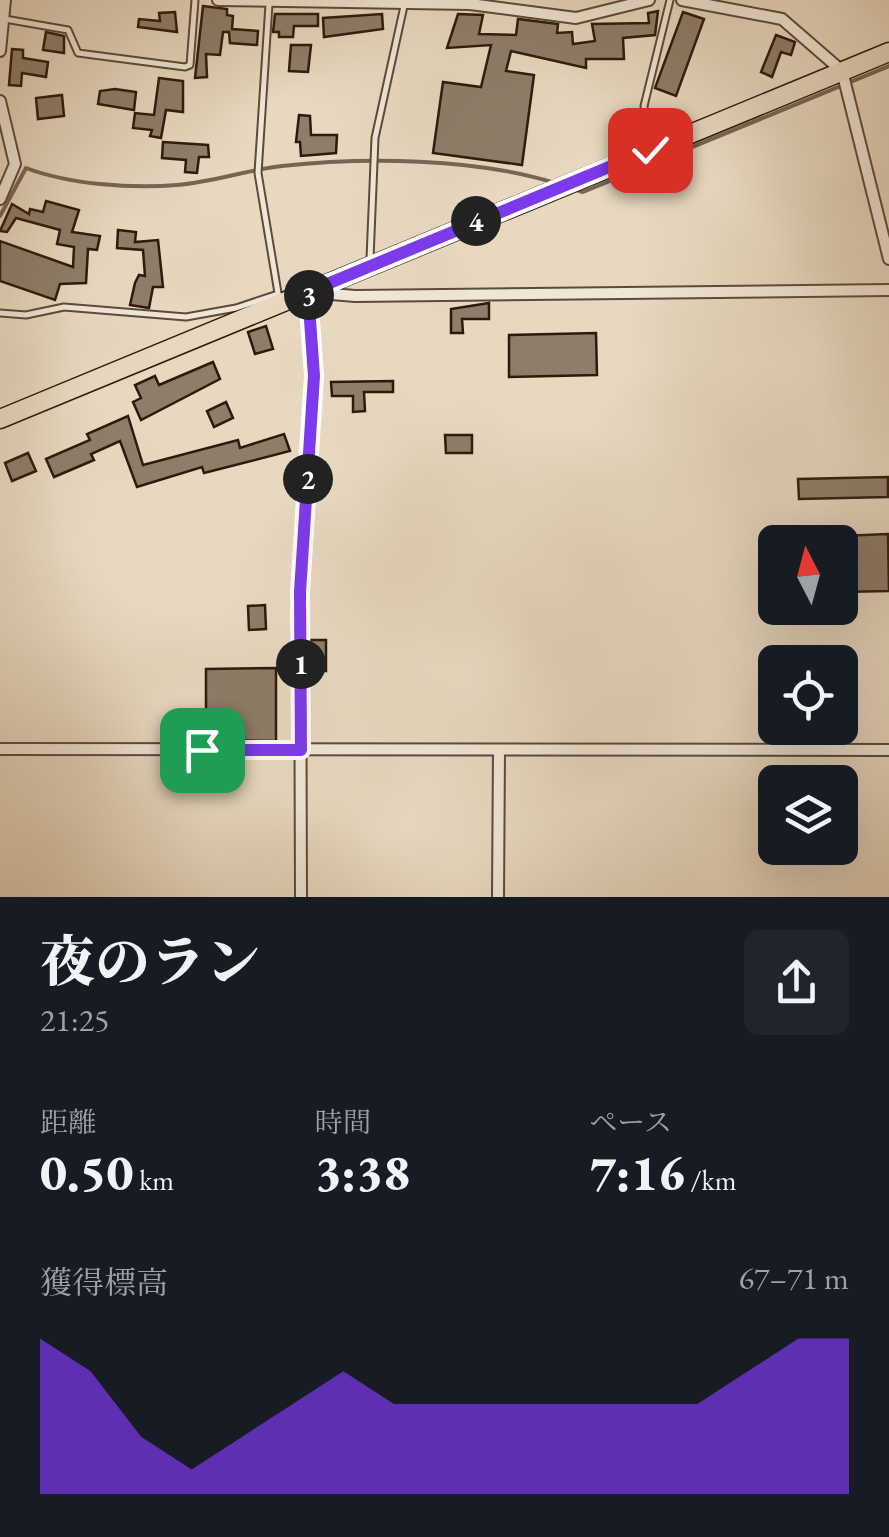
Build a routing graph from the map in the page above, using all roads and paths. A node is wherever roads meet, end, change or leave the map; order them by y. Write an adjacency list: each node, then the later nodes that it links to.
1 (5, 0): 10 (street)
2 (195, 0): 10 (lane)
3 (218, 0): 8 (street)
4 (649, 0): 7 (street)
5 (670, 0): 15 (lane)
6 (682, 0): 13 (street)
7 (637, 1): 9 (street)
8 (269, 4): 9 (street); 21 (lane)
9 (404, 6): 18 (lane)
10 (5, 19): 11 (street)
11 (0, 51)
12 (889, 52): 13 (main road)
13 (842, 71): 15 (main road); 17 (street)
14 (0, 101): 16 (street)
15 (650, 150): 18 (main road)
16 (0, 199)
17 (889, 258)
18 (371, 265): 20 (main road)
19 (889, 290): 20 (street)
20 (308, 292): 21 (main road); 25 (street)
21 (279, 299): 22 (lane); 23 (main road)
22 (0, 313)
23 (0, 418)
24 (0, 749): 25 (street)
25 (301, 750): 26 (street); 28 (street)
26 (498, 750): 27 (street); 29 (street)
27 (889, 750)
28 (301, 897)
29 (498, 897)

